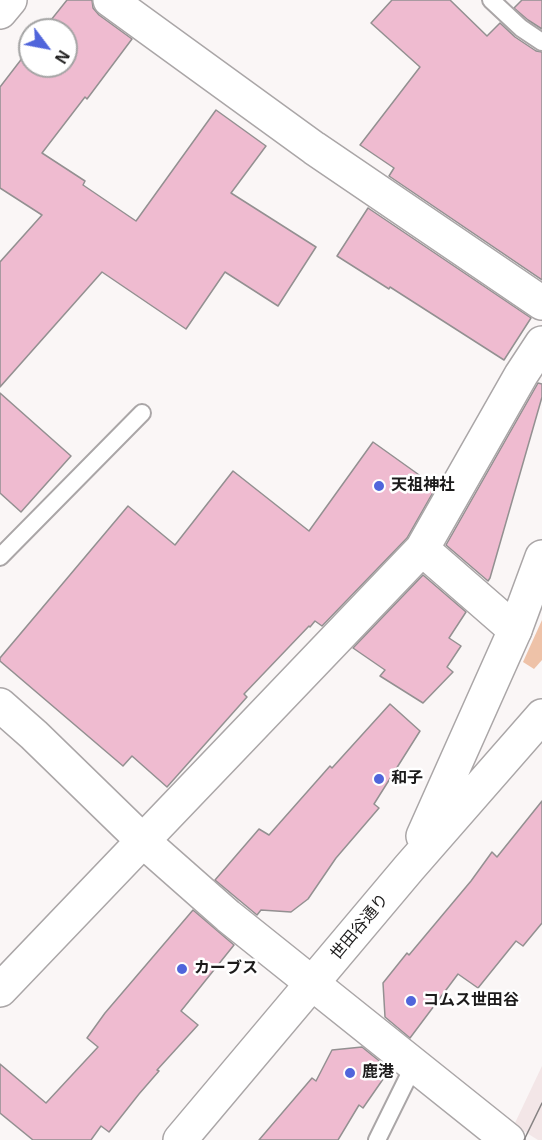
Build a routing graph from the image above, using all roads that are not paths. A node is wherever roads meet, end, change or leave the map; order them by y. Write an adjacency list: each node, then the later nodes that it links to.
1 (10, 0): 4 (street)
2 (110, 0): 6 (street)
3 (491, 0): 5 (lane)
4 (0, 12)
5 (542, 42)
6 (542, 303)
7 (542, 343): 9 (street)
8 (142, 413): 10 (lane)
9 (422, 549): 12 (street); 15 (street)
10 (0, 557)
11 (542, 557): 12 (street)
12 (515, 630): 16 (street)
13 (0, 705): 15 (street)
14 (542, 716): 16 (street, 世田谷通り)
15 (143, 841): 17 (street); 18 (street)
16 (409, 868): 17 (street, 世田谷通り)
17 (311, 984): 19 (street); 20 (street, 世田谷通り)
18 (0, 990)
19 (414, 1065): 21 (lane); 22 (street)
20 (180, 1140)
21 (377, 1140)
22 (508, 1140)

